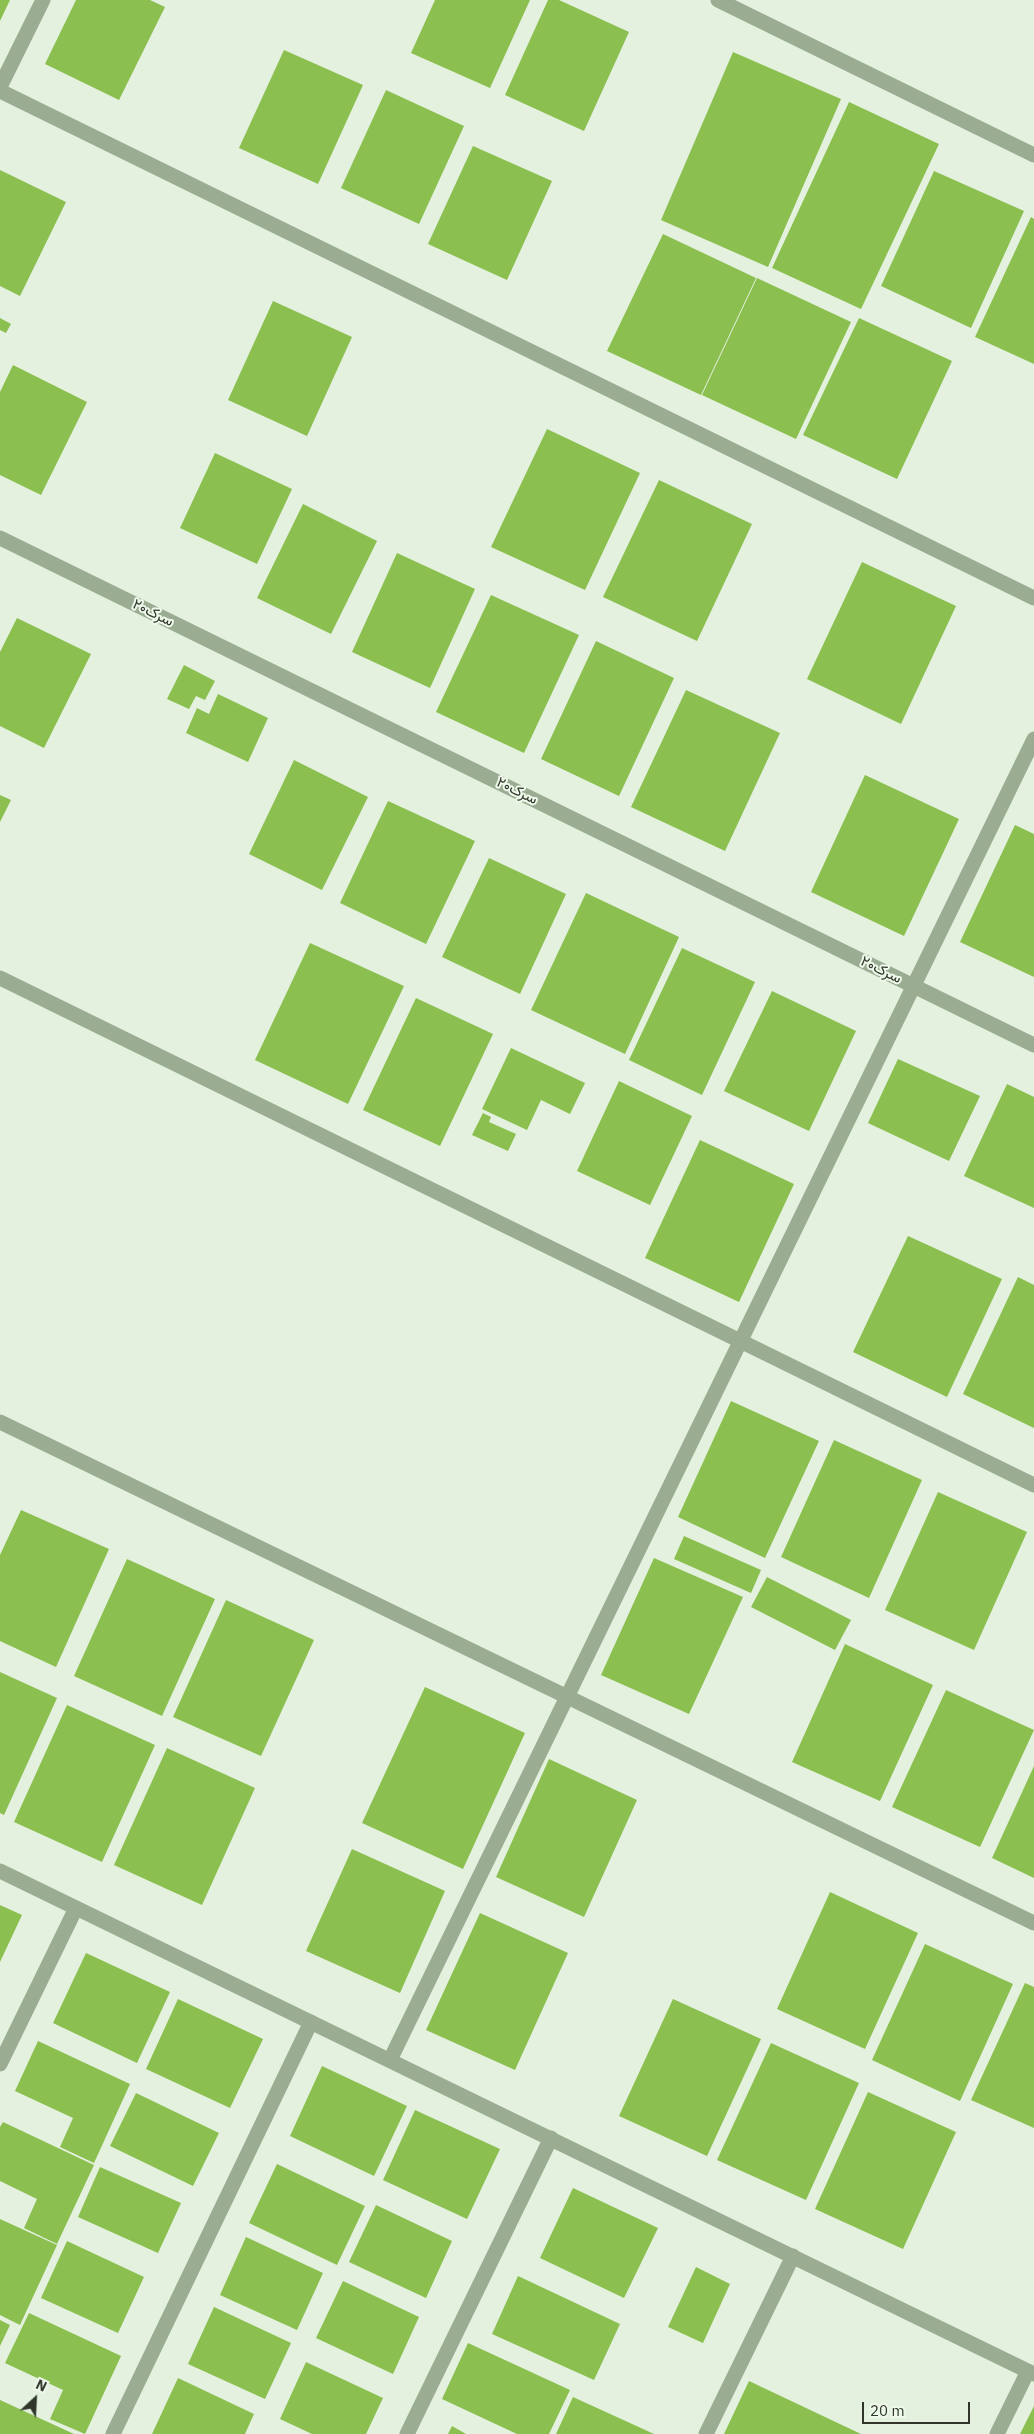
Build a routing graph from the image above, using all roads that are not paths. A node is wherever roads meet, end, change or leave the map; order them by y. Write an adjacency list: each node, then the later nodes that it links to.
1 (43, 0): 3 (street)
2 (718, 0): 5 (street)
3 (0, 87)
4 (0, 91): 7 (street)
5 (1034, 155)
6 (0, 538): 10 (street, سرک۲۰)
7 (1034, 598)
8 (1034, 739): 10 (street)
9 (0, 978): 12 (street)
10 (914, 986): 11 (street, سرک۲۰); 12 (street)
11 (1034, 1045)
12 (741, 1341): 14 (street); 15 (street)
13 (0, 1422): 15 (street)
14 (1034, 1485)
15 (567, 1697): 18 (street); 20 (street)
16 (0, 1871): 17 (street)
17 (76, 1908): 19 (street); 21 (street)
18 (1034, 1923)
19 (311, 2022): 20 (street); 25 (street)
20 (390, 2060): 22 (street)
21 (0, 2064)
22 (551, 2138): 23 (street); 26 (street)
23 (793, 2256): 24 (street); 27 (street)
24 (1031, 2372): 28 (street)
25 (113, 2434)
26 (406, 2434)
27 (706, 2434)
28 (997, 2434)

